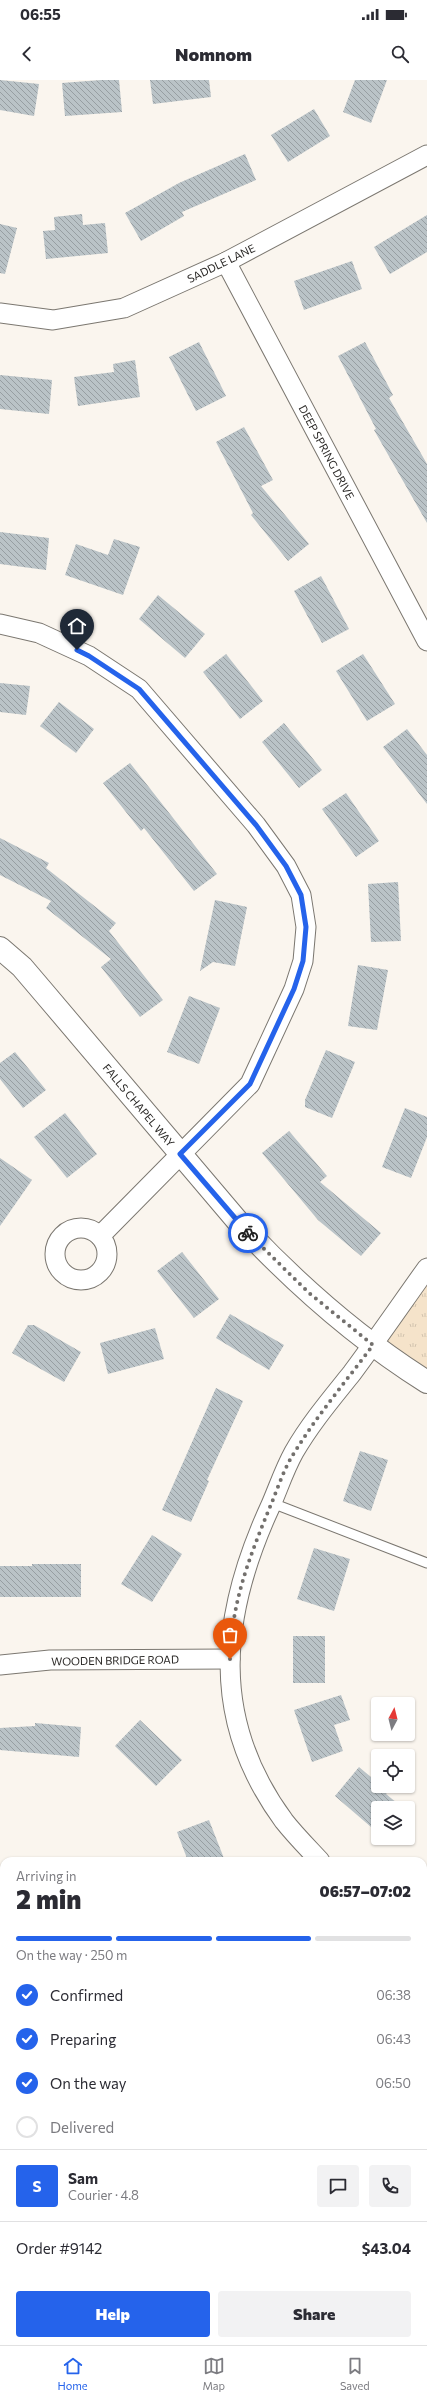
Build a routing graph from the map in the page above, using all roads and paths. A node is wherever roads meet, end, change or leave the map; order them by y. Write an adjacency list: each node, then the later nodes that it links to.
1 (427, 155): 2 (street, SADDLE LANE)
2 (226, 262): 3 (street, SADDLE LANE); 5 (street, DEEP SPRING DRIVE)
3 (0, 313)
4 (0, 624): 7 (street)
5 (427, 641)
6 (0, 948): 7 (street, FALLS CHAPEL WAY)
7 (180, 1154): 8 (street); 10 (street, FALLS CHAPEL WAY)
8 (100, 1236)
9 (427, 1268): 10 (street)
10 (373, 1345): 11 (street, FALLS CHAPEL WAY); 12 (street)
11 (427, 1382)
12 (272, 1503): 13 (lane); 14 (street)
13 (427, 1563)
14 (230, 1659): 15 (street, WOODEN BRIDGE ROAD); 16 (street)
15 (0, 1665)
16 (316, 1857)

